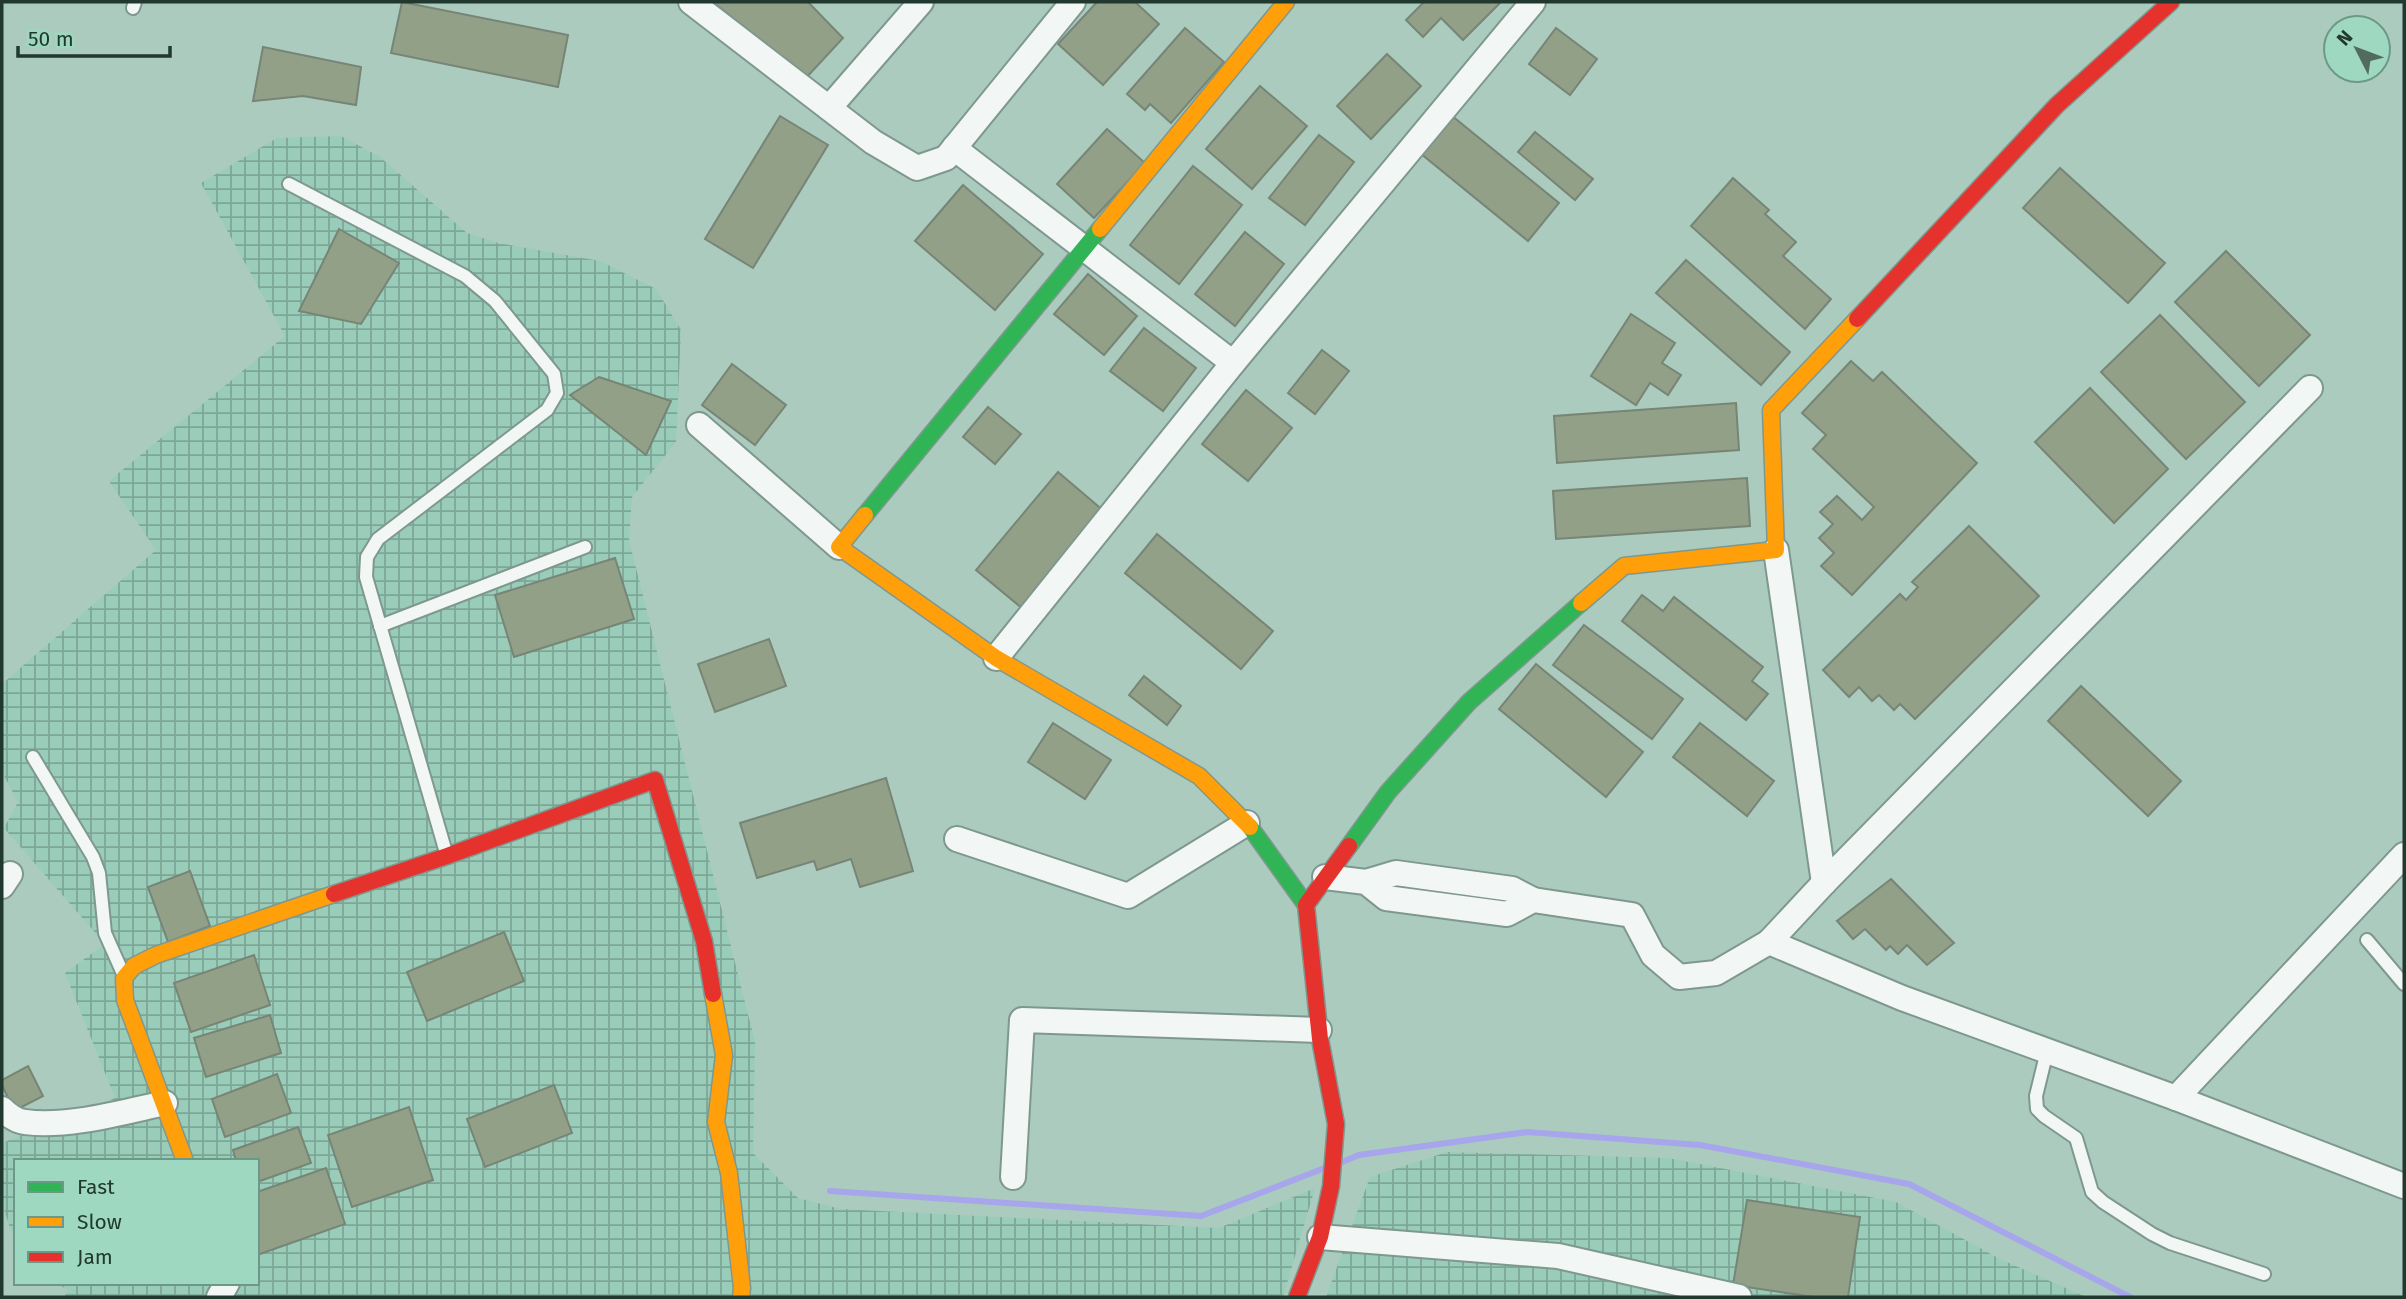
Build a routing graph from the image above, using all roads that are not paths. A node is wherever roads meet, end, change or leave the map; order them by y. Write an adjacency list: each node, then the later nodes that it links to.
1 (691, 2): 7 (street)
2 (921, 2): 7 (street)
3 (1073, 2): 8 (street)
4 (1286, 2): 10 (street)
5 (1533, 2): 11 (street)
6 (2171, 2): 16 (street)
7 (830, 108): 8 (street)
8 (954, 148): 10 (street)
9 (289, 184): 17 (lane)
10 (1083, 247): 11 (street); 15 (street)
11 (1233, 363): 18 (street)
12 (2310, 388): 25 (street)
13 (699, 425): 15 (street)
14 (585, 547): 17 (lane)
15 (839, 547): 18 (street)
16 (1776, 550): 24 (street); 25 (street)
17 (380, 626): 23 (lane)
18 (996, 658): 20 (street)
19 (33, 757): 29 (lane)
20 (1247, 823): 21 (street); 26 (street)
21 (957, 839)
22 (2404, 855): 33 (street)
23 (447, 856): 29 (street); 41 (street)
24 (1325, 877): 26 (street); 28 (street)
25 (1824, 883): 28 (street)
26 (1306, 905): 31 (street)
27 (2367, 940): 30 (lane)
28 (1769, 942): 32 (street)
29 (124, 978): 34 (street)
30 (2404, 984)
31 (1319, 1030): 37 (street); 39 (street)
32 (2047, 1051): 33 (street); 40 (lane)
33 (2176, 1098): 38 (street)
34 (165, 1103): 35 (street); 36 (street)
35 (2, 1109)
36 (185, 1159)
37 (1013, 1177)
38 (2404, 1186)
39 (1320, 1237): 42 (street); 43 (street)
40 (2264, 1274)
41 (741, 1297)
42 (1297, 1297)
43 (1739, 1297)

